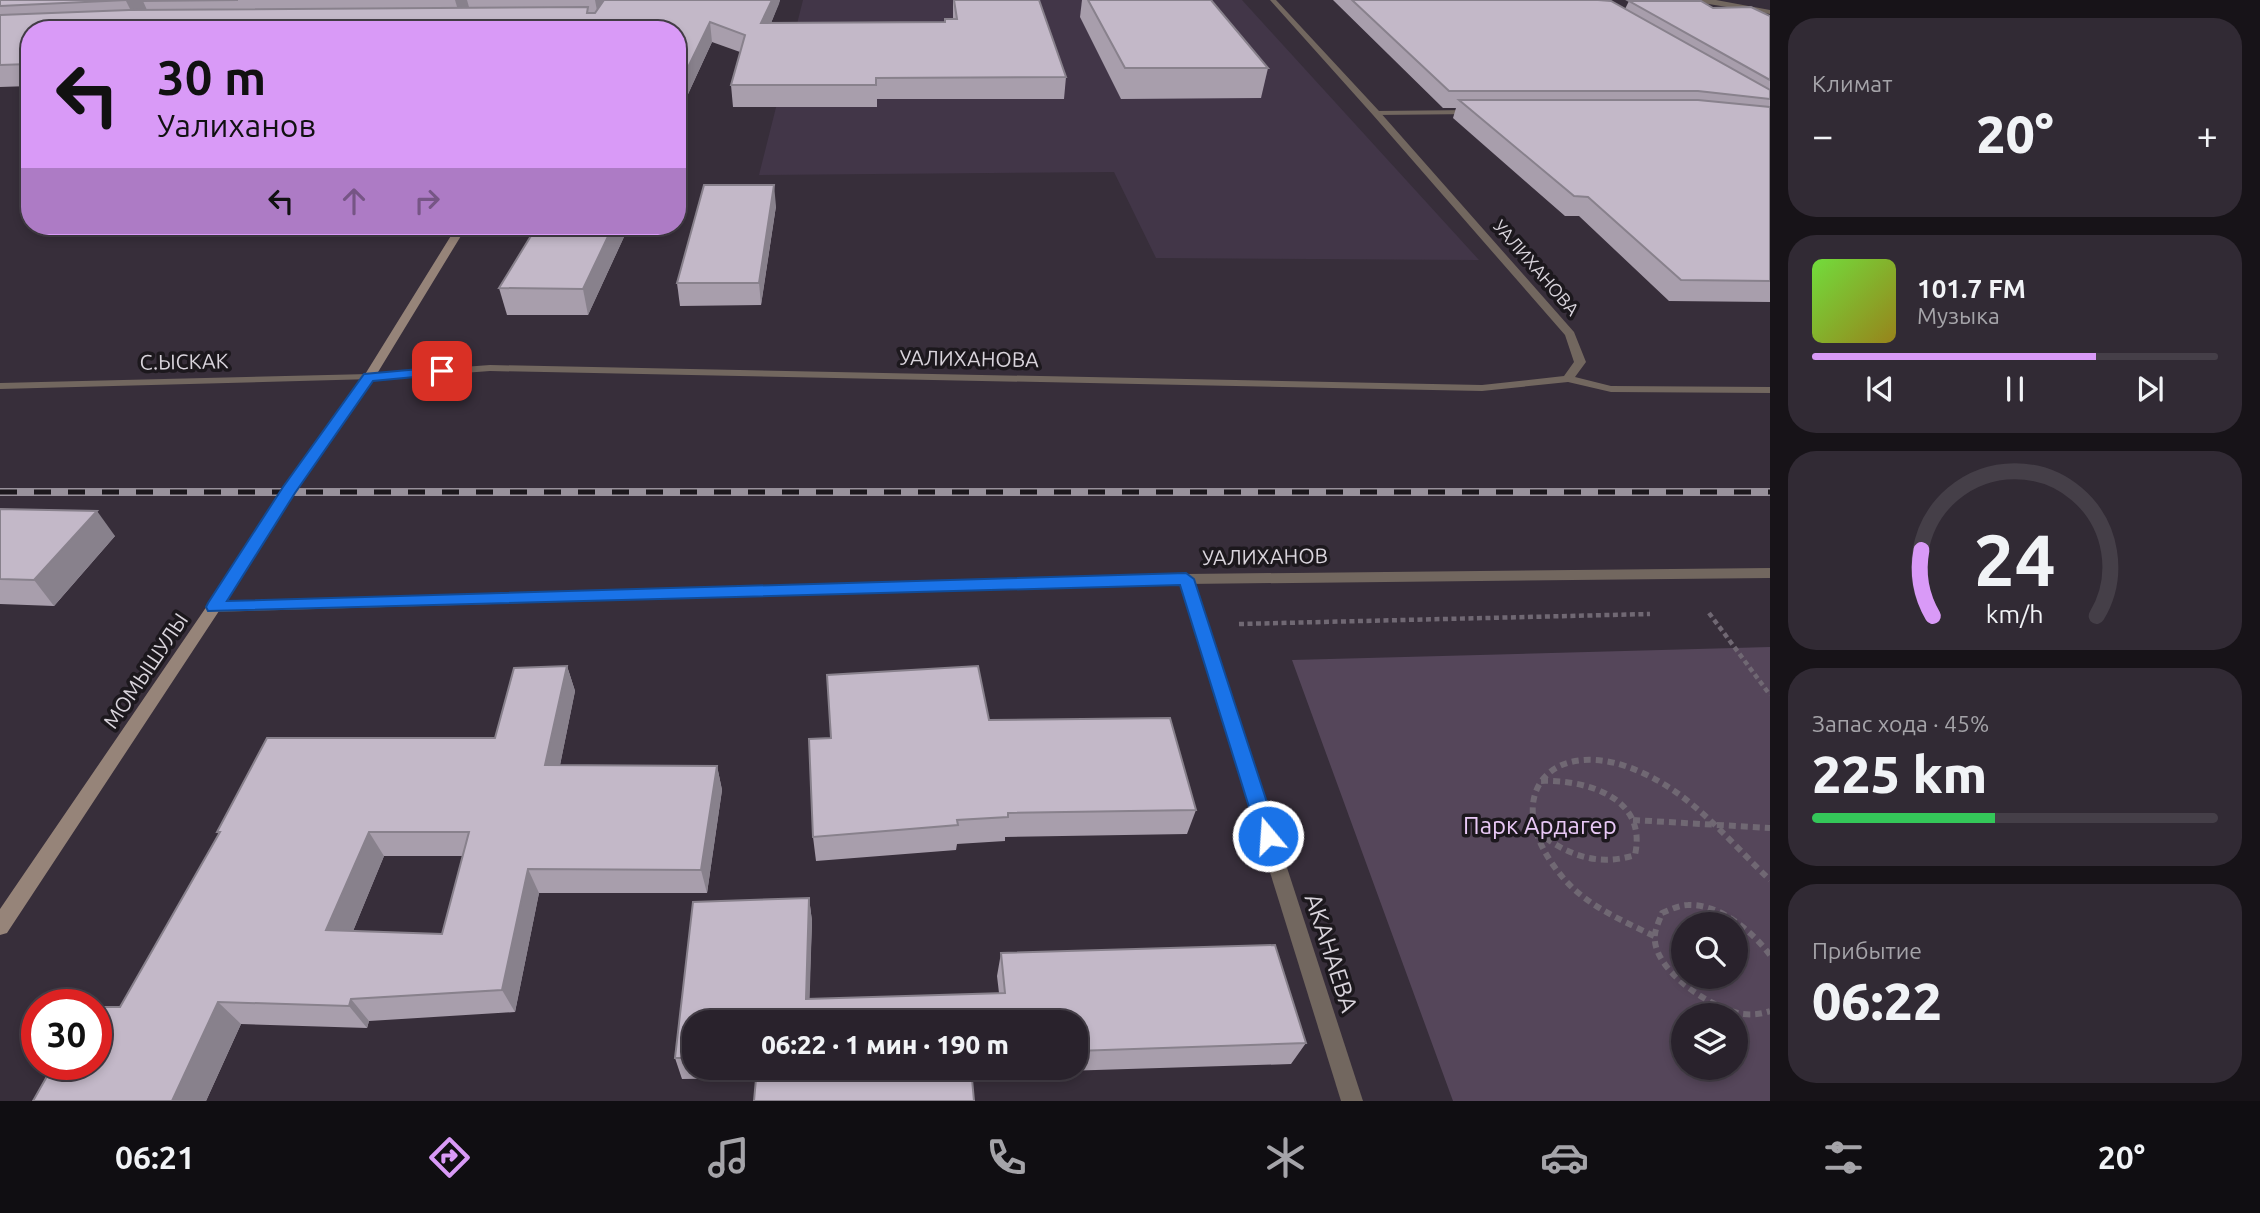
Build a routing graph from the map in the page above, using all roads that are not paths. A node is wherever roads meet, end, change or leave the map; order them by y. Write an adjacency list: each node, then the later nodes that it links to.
1 (1273, 0): 7 (street, УАЛИХАНОВА)
2 (1687, 0): 4 (street)
3 (1707, 0): 4 (street)
4 (1723, 3): 5 (street)
5 (1770, 12)
6 (1482, 112): 7 (street)
7 (1377, 113): 10 (street, УАЛИХАНОВА)
8 (457, 235): 9 (main road, МОМЫШУЛЫ)
9 (369, 377): 10 (street, УАЛИХАНОВА); 11 (street, С.ЫСКАК); 15 (main road, МОМЫШУЛЫ)
10 (1569, 379): 12 (street, УАЛИХАНОВА)
11 (0, 386)
12 (1770, 390)
13 (1770, 573): 14 (street, УАЛИХАНОВ)
14 (1186, 579): 15 (street, УАЛИХАНОВ); 17 (street, АКАНАЕВА)
15 (214, 607): 16 (main road, МОМЫШУЛЫ)
16 (0, 926)
17 (1352, 1101)

